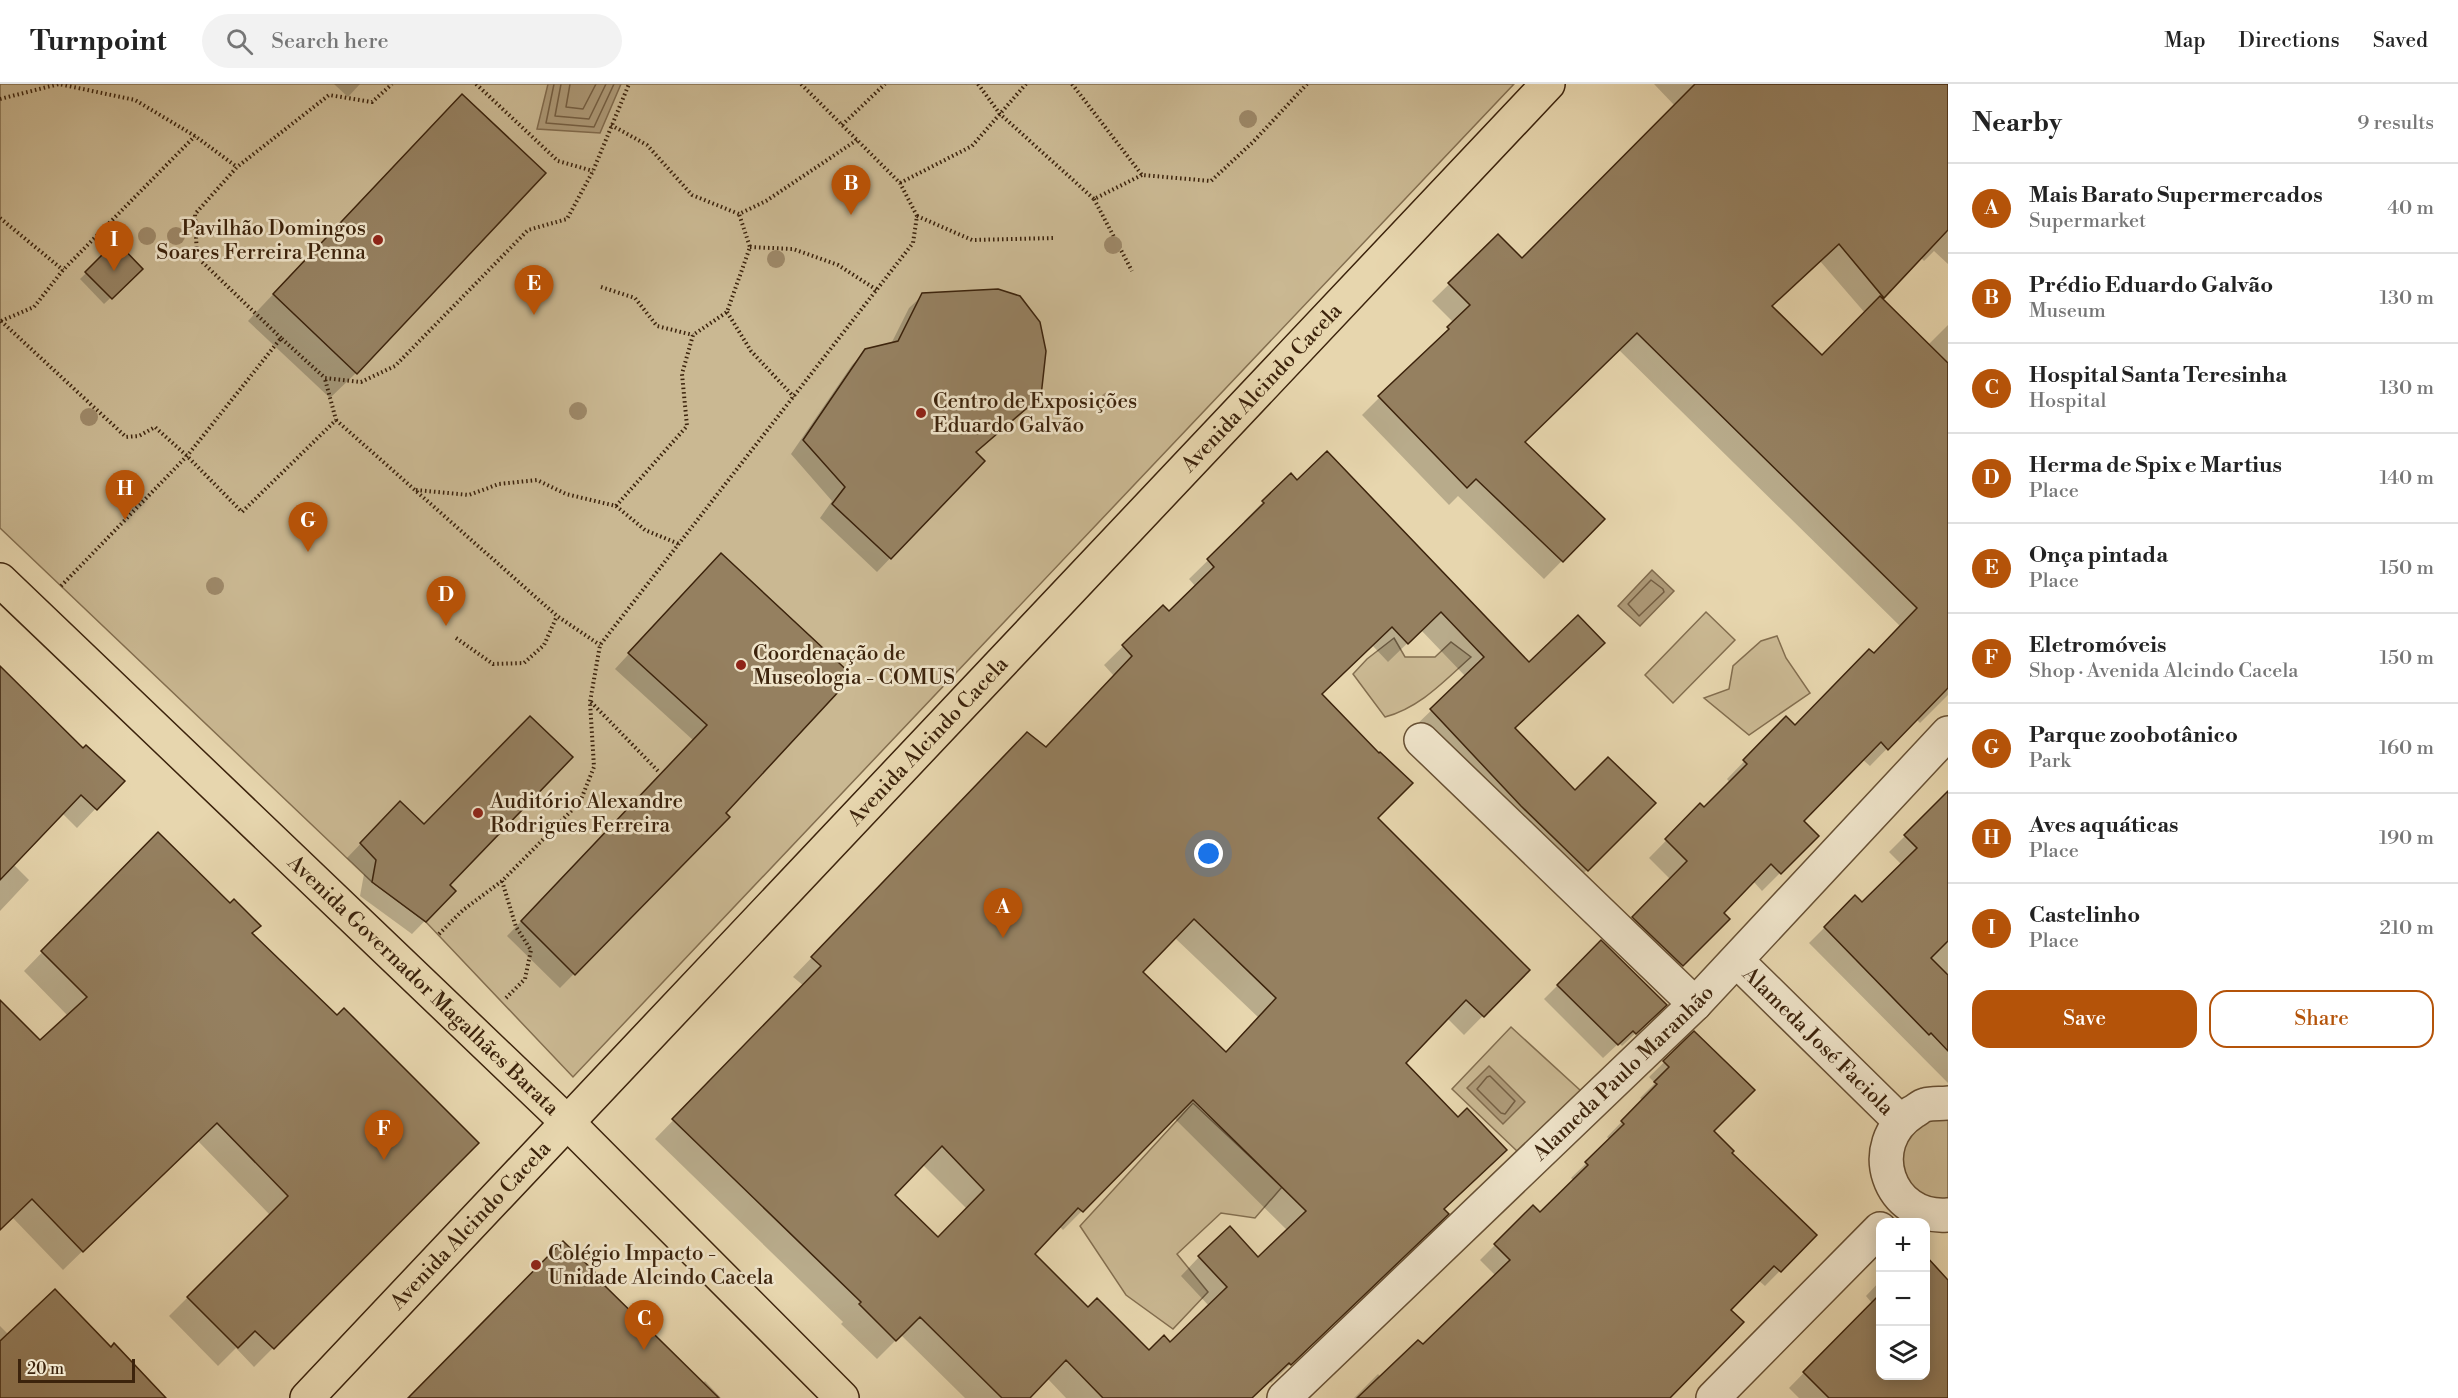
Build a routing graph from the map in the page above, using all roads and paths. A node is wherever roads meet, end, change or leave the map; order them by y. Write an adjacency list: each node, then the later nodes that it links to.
1 (392, 84): 17 (path)
2 (476, 84): 18 (path)
3 (628, 84): 13 (path)
4 (801, 84): 14 (path)
5 (885, 84): 14 (path)
6 (978, 84): 12 (path)
7 (1026, 84): 12 (path)
8 (1072, 84): 19 (path)
9 (1307, 84): 19 (path)
10 (1548, 84): 58 (main road, Avenida Alcindo Cacela)
11 (0, 99): 15 (path)
12 (1000, 114): 20 (path); 21 (path)
13 (611, 125): 18 (path); 22 (path)
14 (842, 125): 16 (path)
15 (195, 135): 17 (path); 27 (path)
16 (857, 140): 20 (path); 22 (path)
17 (237, 167): 34 (path)
18 (593, 171): 35 (path)
19 (1142, 175): 21 (path)
20 (900, 183): 23 (path)
21 (1094, 199): 28 (path)
22 (739, 214): 26 (path)
23 (917, 216): 25 (path); 30 (path)
24 (0, 218): 27 (path)
25 (1054, 238)
26 (750, 247): 30 (path); 31 (path)
27 (63, 270): 32 (path)
28 (1132, 271)
29 (601, 287): 33 (path)
30 (877, 290): 36 (path)
31 (727, 312): 33 (path); 36 (path)
32 (1, 321): 38 (path)
33 (693, 335): 40 (path)
34 (281, 338): 35 (path); 38 (path)
35 (325, 378): 37 (path)
36 (794, 397): 41 (path)
37 (336, 420): 38 (path); 39 (path)
38 (187, 456): 43 (path)
39 (416, 490): 40 (path); 44 (path)
40 (616, 506): 41 (path)
41 (679, 544): 46 (path)
42 (0, 580): 58 (main road, Avenida Governador Magalhães Barata)
43 (61, 586)
44 (557, 616): 45 (path); 46 (path)
45 (456, 638)
46 (600, 645): 47 (path)
47 (590, 702): 50 (path); 51 (path)
48 (1948, 733): 53 (street, Alameda Paulo Maranhão)
49 (1421, 740): 55 (street)
50 (660, 773)
51 (502, 881): 52 (path); 54 (path)
52 (439, 934)
53 (1737, 961): 55 (street, Alameda Paulo Maranhão); 57 (street, Alameda José Faciola)
54 (504, 1000)
55 (1695, 1004): 64 (street, Alameda Paulo Maranhão)
56 (1948, 1103): 57 (street)
57 (1900, 1121): 59 (street)
58 (568, 1123): 62 (main road, Avenida Alcindo Cacela); 63 (main road, Avenida Governador Magalhães Barata)
59 (1896, 1213): 60 (street)
60 (1948, 1215)
61 (1876, 1234): 65 (street)
62 (308, 1398)
63 (842, 1398)
64 (1284, 1398)
65 (1713, 1398)

